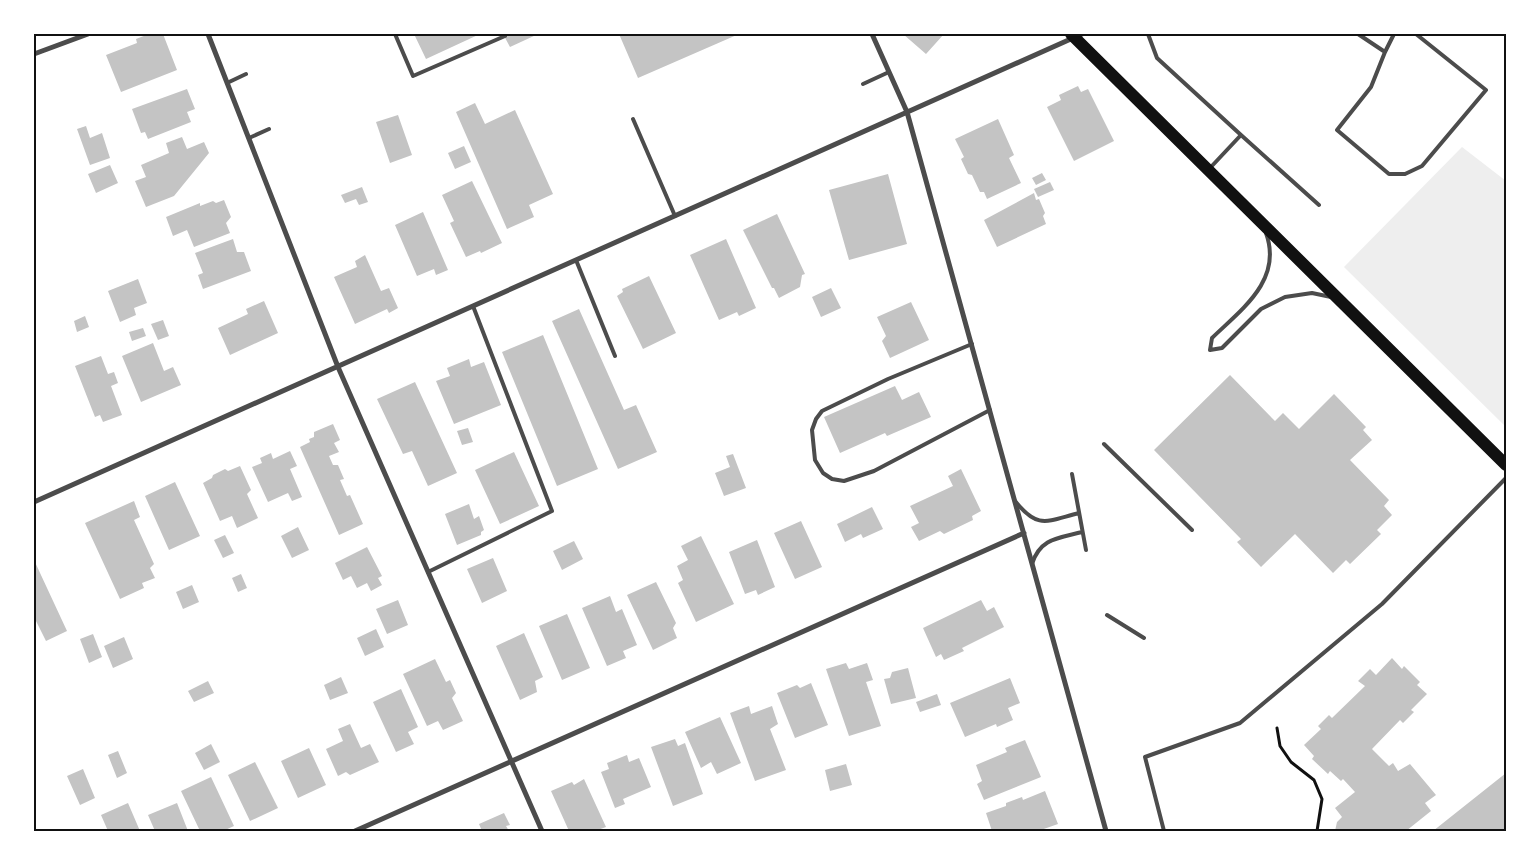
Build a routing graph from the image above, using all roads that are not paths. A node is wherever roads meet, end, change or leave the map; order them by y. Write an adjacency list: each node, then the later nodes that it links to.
1 (88, 34): 12 (street)
2 (208, 34): 15 (street)
3 (395, 34): 10 (lane)
4 (872, 34): 13 (street)
5 (1148, 34): 20 (lane)
6 (1358, 34): 11 (lane)
7 (1394, 34): 11 (lane)
8 (1416, 34): 11 (lane)
9 (1076, 35): 17 (street); 22 (main road)
10 (505, 36)
11 (1385, 52)
12 (34, 54)
13 (890, 72): 16 (lane); 17 (street)
14 (246, 74): 15 (lane)
15 (227, 83): 21 (street)
16 (862, 84)
17 (907, 112): 24 (street); 29 (street)
18 (633, 119): 24 (lane)
19 (269, 129): 21 (lane)
20 (1241, 136): 22 (lane); 23 (lane)
21 (249, 138): 31 (street)
22 (1208, 170): 25 (main road)
23 (1318, 206)
24 (675, 216): 26 (street)
25 (1262, 223): 27 (main road); 27 (lane)
26 (576, 260): 28 (street); 30 (lane)
27 (1338, 299): 34 (main road)
28 (473, 306): 31 (street); 45 (lane)
29 (972, 344): 32 (street); 32 (lane)
30 (614, 356)
31 (338, 366): 38 (street); 45 (street)
32 (990, 410): 37 (street)
33 (1104, 444): 40 (lane)
34 (1506, 465)
35 (1072, 474): 39 (lane)
36 (1506, 478): 52 (lane)
37 (1014, 500): 39 (lane); 42 (street)
38 (34, 502)
39 (1079, 513): 41 (lane)
40 (1192, 530)
41 (1082, 532): 43 (lane); 44 (lane)
42 (1024, 533): 44 (street); 48 (street)
43 (1086, 550)
44 (1032, 564): 51 (street)
45 (428, 572): 48 (street)
46 (1107, 615): 47 (lane)
47 (1144, 638)
48 (511, 762): 49 (street); 50 (street)
49 (355, 831)
50 (542, 831)
51 (1106, 831)
52 (1164, 831)

